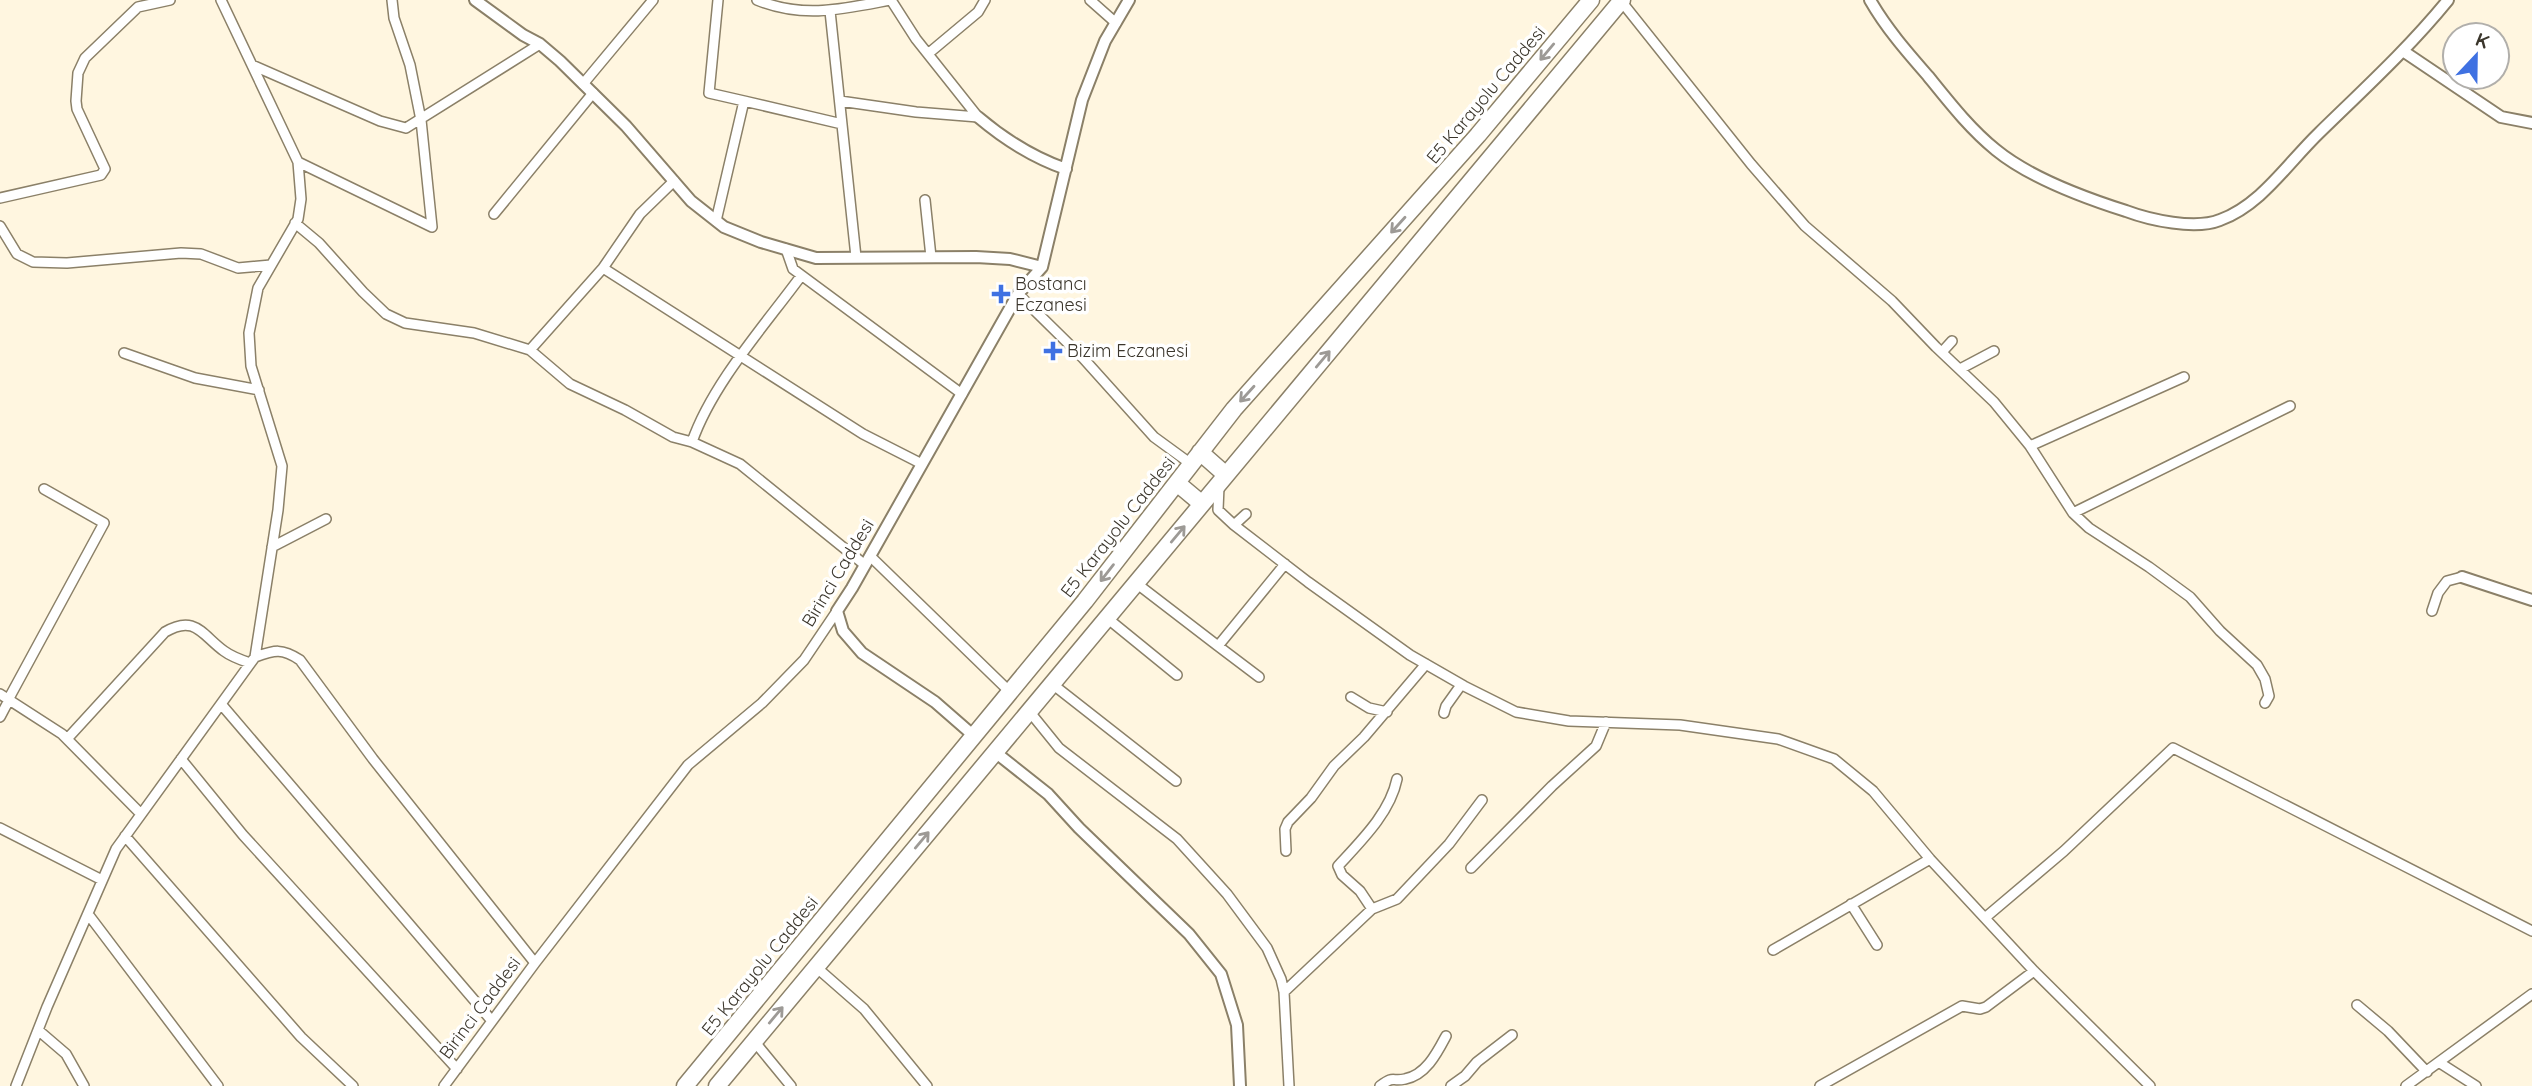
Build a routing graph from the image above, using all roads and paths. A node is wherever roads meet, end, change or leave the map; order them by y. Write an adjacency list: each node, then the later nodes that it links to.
1 (170, 0): 33 (street)
2 (221, 0): 21 (street)
3 (392, 0): 27 (street)
4 (475, 0): 18 (street)
5 (653, 0): 22 (street)
6 (718, 0): 25 (street)
7 (757, 0): 16 (street)
8 (891, 0): 16 (street); 20 (street)
9 (985, 0): 20 (street)
10 (1090, 0): 17 (street)
11 (1129, 0): 17 (street, Birinci Caddesi)
12 (1591, 0): 60 (highway, E5 Karayolu Caddesi, one-way to 60)
13 (1870, 0): 19 (street)
14 (2448, 0): 19 (street)
15 (1622, 1): 50 (street); 62 (highway, one-way to 15)
16 (830, 11): 24 (street)
17 (1116, 23): 31 (street, Birinci Caddesi)
18 (540, 44): 22 (street); 27 (street)
19 (2403, 51): 28 (street)
20 (929, 53): 26 (street)
21 (252, 65): 27 (street); 30 (street)
22 (583, 84): 23 (street)
23 (593, 93): 32 (street); 35 (street)
24 (839, 101): 26 (street); 29 (street)
25 (744, 102): 29 (street); 36 (street)
26 (978, 117): 31 (street)
27 (421, 120): 30 (street)
28 (2532, 123)
29 (842, 124): 40 (street)
30 (298, 162): 37 (street)
31 (1066, 169): 43 (street, Birinci Caddesi)
32 (674, 181): 36 (street); 44 (street)
33 (0, 198)
34 (925, 201): 41 (street)
35 (494, 214)
36 (716, 221): 39 (street)
37 (295, 223): 42 (street); 48 (street)
38 (0, 226): 42 (street)
39 (786, 249): 40 (street); 45 (street)
40 (856, 257): 41 (street)
41 (931, 257): 43 (street)
42 (271, 265): 55 (street)
43 (1042, 267): 46 (street, Birinci Caddesi)
44 (603, 268): 48 (street); 52 (street)
45 (801, 276): 52 (street); 56 (street)
46 (1018, 294): 56 (street, Birinci Caddesi); 60 (street)
47 (1952, 341): 50 (street)
48 (530, 350): 58 (street)
49 (1994, 351): 53 (street)
50 (1942, 352): 53 (street)
51 (124, 353): 55 (street)
52 (741, 357): 58 (street); 61 (street)
53 (1960, 369): 59 (street)
54 (2184, 377): 59 (street)
55 (259, 390): 70 (street)
56 (962, 394): 61 (street, Birinci Caddesi)
57 (2290, 406): 66 (street)
58 (691, 442): 71 (street)
59 (2030, 446): 66 (street)
60 (1196, 458): 62 (highway); 63 (highway, E5 Karayolu Caddesi)
61 (922, 464): 71 (street, Birinci Caddesi)
62 (1222, 480): 65 (highway); 69 (street)
63 (1177, 483): 65 (highway); 86 (highway, E5 Karayolu Caddesi, one-way to 86)
64 (44, 489): 88 (street)
65 (1202, 504): 74 (highway, one-way to 65)
66 (2073, 513): 89 (street)
67 (1246, 514): 69 (street)
68 (326, 519): 70 (street)
69 (1234, 526): 72 (street)
70 (272, 547): 80 (street)
71 (867, 561): 76 (street, Birinci Caddesi); 86 (street)
72 (1285, 564): 79 (street); 81 (street)
73 (2462, 577): 75 (street); 77 (street)
74 (1136, 583): 78 (highway); 79 (street)
75 (2532, 600)
76 (837, 611): 96 (street); 117 (street, Birinci Caddesi)
77 (2432, 611)
78 (1107, 618): 82 (street); 84 (highway)
79 (1218, 646): 83 (street)
80 (253, 660): 90 (street); 97 (street); 117 (street)
81 (1426, 664): 85 (street); 92 (street)
82 (1177, 675)
83 (1259, 677)
84 (1051, 683): 91 (highway); 101 (street)
85 (1461, 685): 93 (street); 95 (street)
86 (1010, 692): 96 (highway, E5 Karayolu Caddesi)
87 (1351, 696): 92 (street)
88 (5, 698): 94 (street); 97 (street)
89 (2265, 703)
90 (221, 704): 99 (street); 123 (street)
91 (1029, 711): 98 (highway); 120 (street)
92 (1387, 712): 106 (street)
93 (1444, 713)
94 (0, 718)
95 (1606, 722): 107 (street); 108 (street)
96 (974, 736): 136 (highway, E5 Karayolu Caddesi)
97 (67, 739): 103 (street)
98 (995, 752): 118 (highway, one-way to 98); 140 (street)
99 (181, 759): 103 (street); 129 (street)
100 (1397, 779): 111 (street)
101 (1176, 781)
102 (1482, 800): 111 (street)
103 (141, 814): 105 (street)
104 (0, 828): 109 (street)
105 (125, 836): 109 (street); 134 (street)
106 (1286, 851)
107 (1930, 859): 110 (street); 113 (street)
108 (1471, 868)
109 (102, 880): 112 (street)
110 (1851, 904): 115 (street); 116 (street)
111 (1372, 909): 120 (street)
112 (88, 914): 124 (street); 133 (street)
113 (1986, 917): 114 (street); 119 (street)
114 (2532, 931)
115 (1877, 945)
116 (1773, 950)
117 (535, 963): 123 (street, Birinci Caddesi)
118 (816, 967): 127 (highway, one-way to 118); 139 (street)
119 (2034, 971): 144 (street); 145 (street)
120 (1284, 992): 141 (street)
121 (2532, 994): 128 (street)
122 (2357, 1005): 130 (street)
123 (492, 1021): 129 (street, Birinci Caddesi)
124 (38, 1030): 131 (street); 132 (street)
125 (1512, 1035): 143 (street)
126 (1446, 1036): 142 (street)
127 (754, 1041): 137 (highway); 138 (street)
128 (2440, 1063): 130 (street); 147 (street)
129 (457, 1069): 135 (street, Birinci Caddesi)
130 (2427, 1072): 146 (street)
131 (16, 1086)
132 (84, 1086)
133 (218, 1086)
134 (353, 1086)
135 (444, 1086)
136 (685, 1086)
137 (717, 1086)
138 (791, 1086)
139 (927, 1086)
140 (1240, 1086)
141 (1289, 1086)
142 (1380, 1086)
143 (1451, 1086)
144 (1820, 1086)
145 (2150, 1086)
146 (2406, 1086)
147 (2476, 1086)

